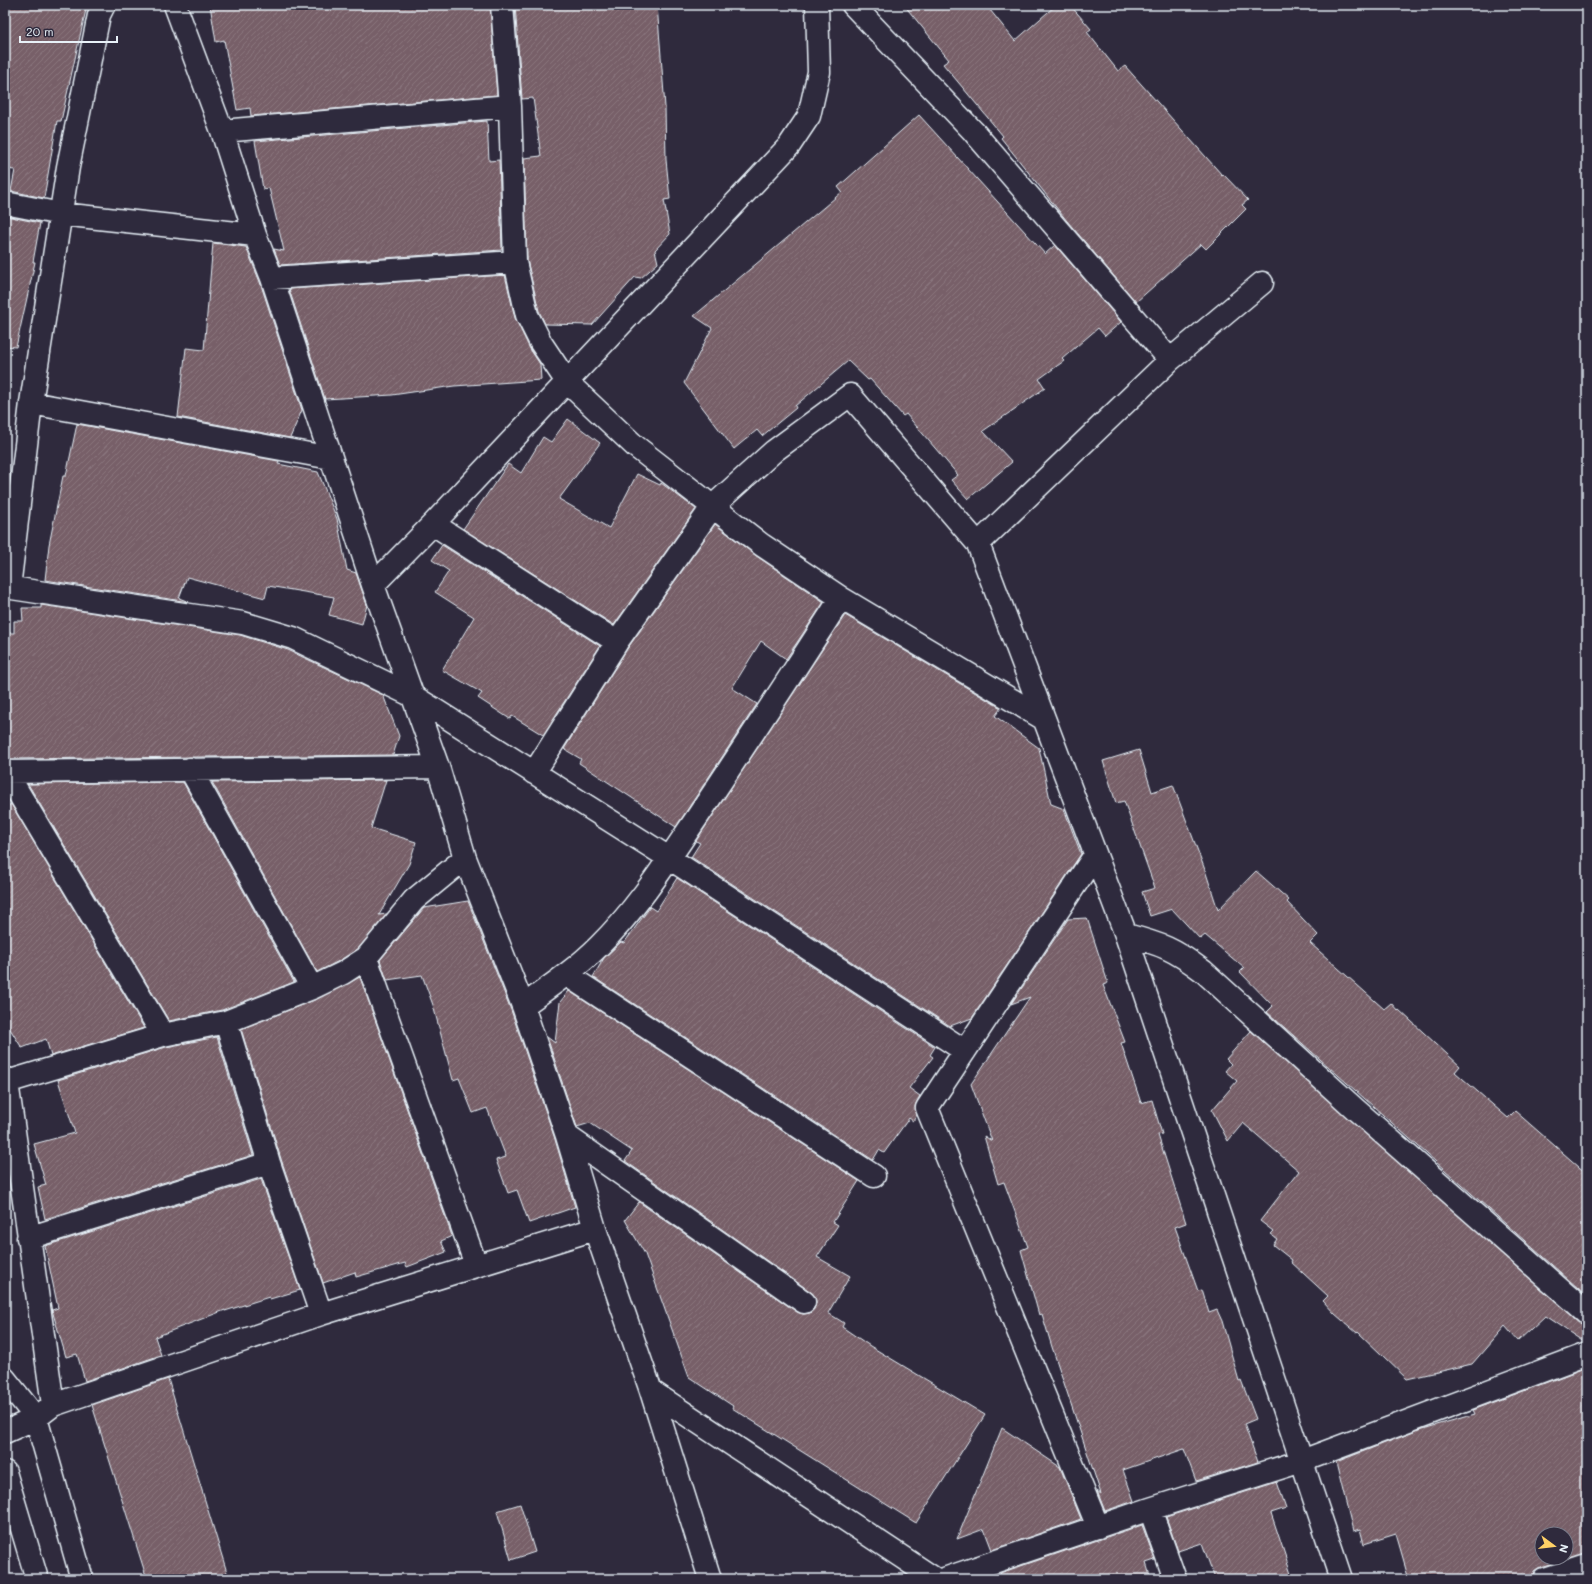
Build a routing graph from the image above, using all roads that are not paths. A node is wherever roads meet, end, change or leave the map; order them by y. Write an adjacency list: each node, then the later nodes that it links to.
1 (104, 5): 9 (street)
2 (175, 5): 7 (street)
3 (502, 5): 6 (street)
4 (817, 5): 15 (street)
5 (853, 5): 14 (street)
6 (510, 106): 7 (street); 11 (street)
7 (222, 131): 10 (street)
8 (5, 203): 9 (street)
9 (61, 214): 10 (street); 16 (street)
10 (255, 235): 12 (street)
11 (516, 262): 12 (street); 15 (street)
12 (272, 278): 17 (street)
13 (1262, 283): 14 (street)
14 (1170, 360): 20 (street)
15 (567, 382): 18 (street); 19 (street)
16 (31, 403): 17 (street); 22 (street)
17 (331, 458): 21 (street)
18 (713, 506): 20 (street); 23 (street); 24 (street)
19 (434, 524): 21 (street); 24 (street)
20 (978, 544): 26 (street)
21 (373, 585): 25 (street)
22 (7, 587): 25 (street)
23 (841, 598): 26 (street); 33 (street)
24 (617, 642): 30 (street)
25 (413, 696): 27 (street); 30 (street)
26 (1044, 719): 31 (street)
27 (438, 767): 28 (street); 32 (street)
28 (190, 769): 29 (street); 37 (street)
29 (6, 772): 40 (street)
30 (534, 773): 33 (street)
31 (1095, 854): 34 (street); 41 (street)
32 (464, 858): 35 (street); 38 (street)
33 (669, 858): 36 (street); 41 (street)
34 (1126, 935): 50 (street); 57 (street)
35 (366, 958): 37 (street); 48 (street)
36 (567, 975): 38 (street); 45 (street)
37 (312, 988): 39 (street)
38 (523, 1006): 43 (street)
39 (226, 1022): 40 (street); 44 (street)
40 (163, 1035): 42 (street)
41 (965, 1051): 60 (street)
42 (6, 1080): 47 (street)
43 (567, 1136): 46 (street); 49 (street)
44 (269, 1163): 47 (street); 51 (street)
45 (874, 1176)
46 (594, 1229): 48 (street); 54 (street)
47 (28, 1238): 55 (street)
48 (476, 1265): 51 (street)
49 (804, 1302)
50 (1587, 1313)
51 (321, 1314): 55 (street)
52 (1587, 1354): 57 (street)
53 (5, 1379): 55 (street)
54 (651, 1391): 64 (street); 65 (street)
55 (44, 1412): 56 (street); 63 (street)
56 (5, 1432)
57 (1302, 1461): 59 (street); 68 (street)
58 (5, 1472): 62 (street)
59 (1150, 1509): 60 (street); 67 (street)
60 (1098, 1527): 66 (street)
61 (1587, 1565): 69 (street)
62 (37, 1579)
63 (82, 1579)
64 (710, 1579)
65 (935, 1579)
66 (944, 1579)
67 (1175, 1579)
68 (1341, 1579)
69 (1544, 1579)

